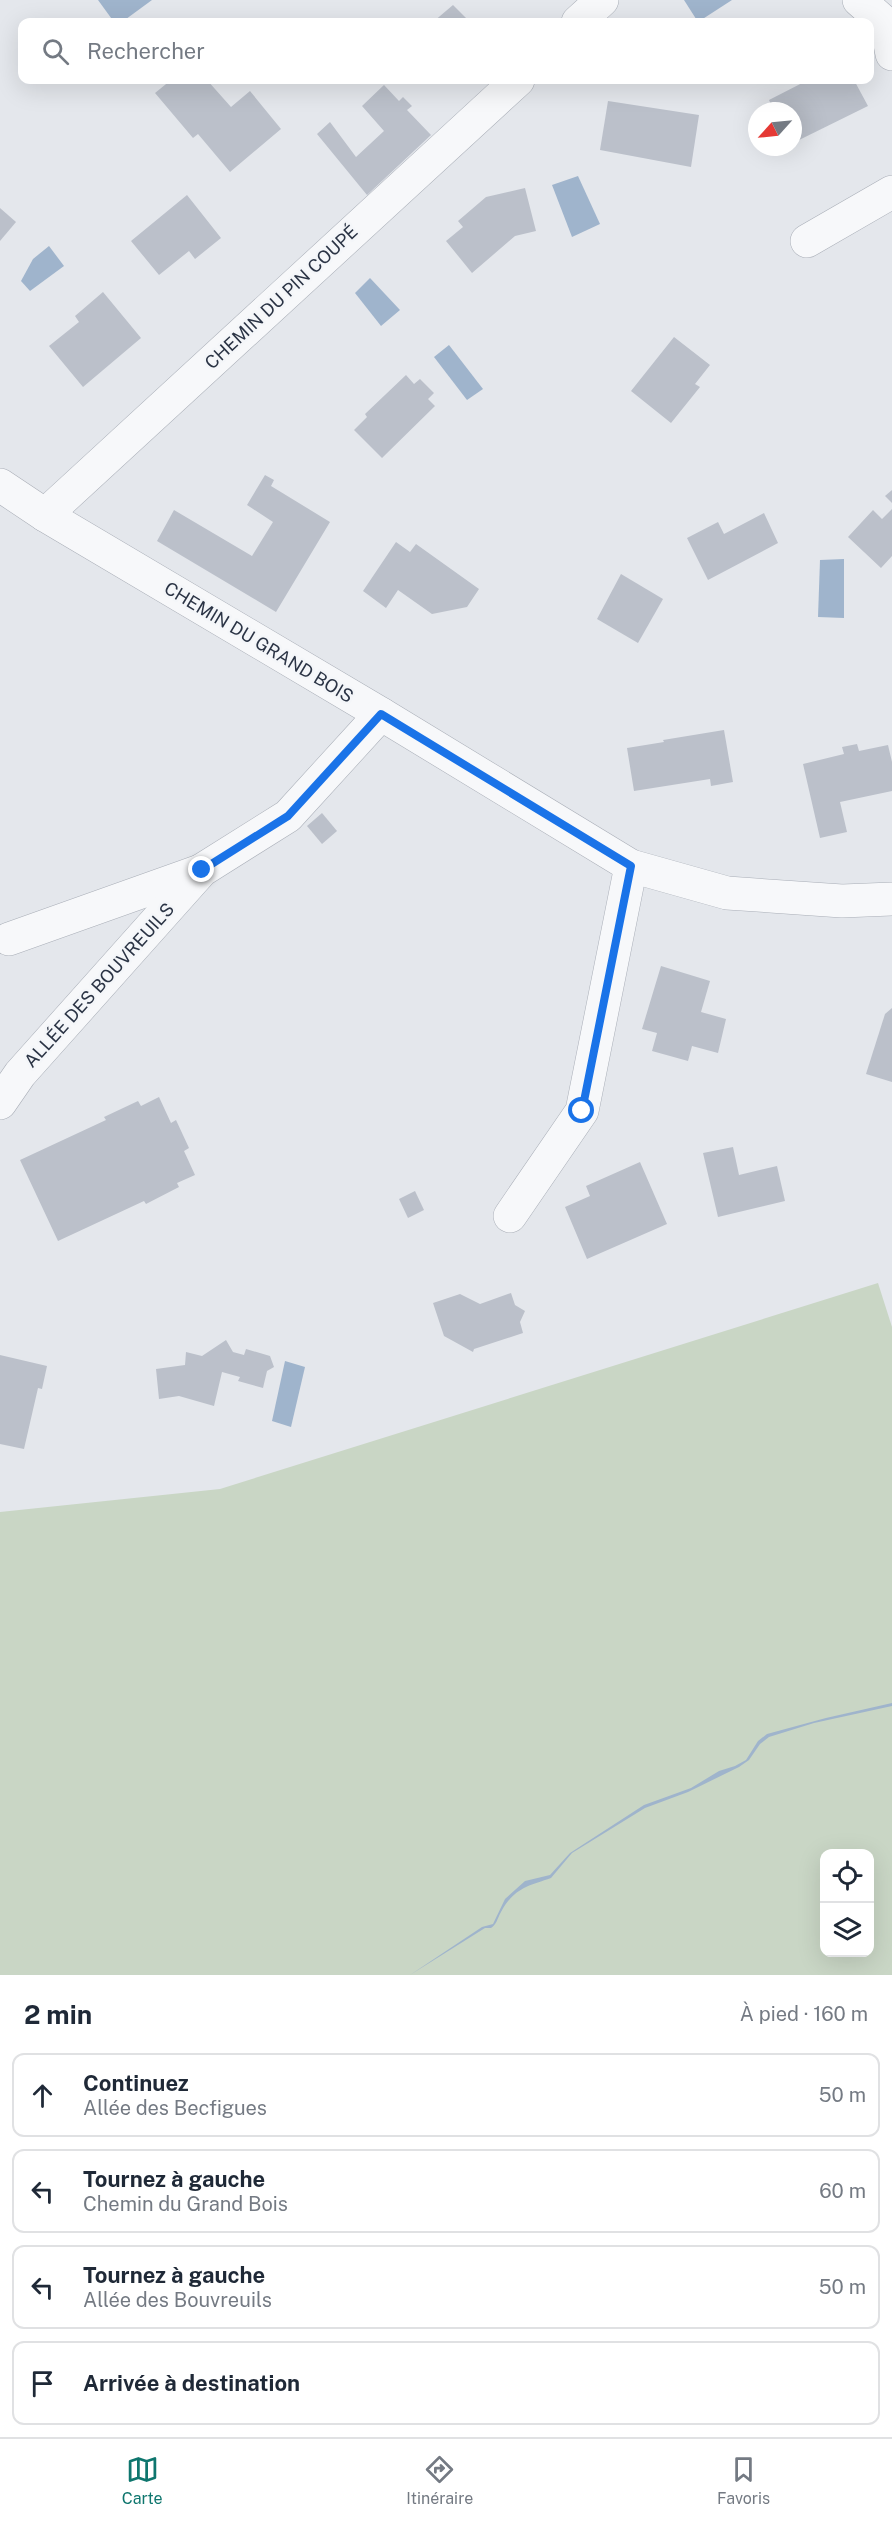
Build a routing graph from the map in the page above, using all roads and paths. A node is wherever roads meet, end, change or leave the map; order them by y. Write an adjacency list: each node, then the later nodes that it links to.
1 (602, 0): 3 (street)
2 (859, 0): 4 (street)
3 (582, 18)
4 (892, 54)
5 (514, 84): 9 (street, CHEMIN DU PIN COUPÉ)
6 (892, 192): 7 (street)
7 (807, 241)
8 (0, 485): 9 (street, CHEMIN DU GRAND BOIS)
9 (45, 515): 10 (street, CHEMIN DU GRAND BOIS)
10 (381, 714): 11 (street, CHEMIN DU GRAND BOIS); 12 (street, ALLÉE DES BOUVREUILS)
11 (631, 866): 13 (street, CHEMIN DU GRAND BOIS); 16 (street)
12 (202, 870): 14 (street, ALLÉE DES BOUVREUILS); 15 (street, ALLÉE DES BOUVREUILS)
13 (892, 899)
14 (9, 939)
15 (0, 1103)
16 (510, 1216)

